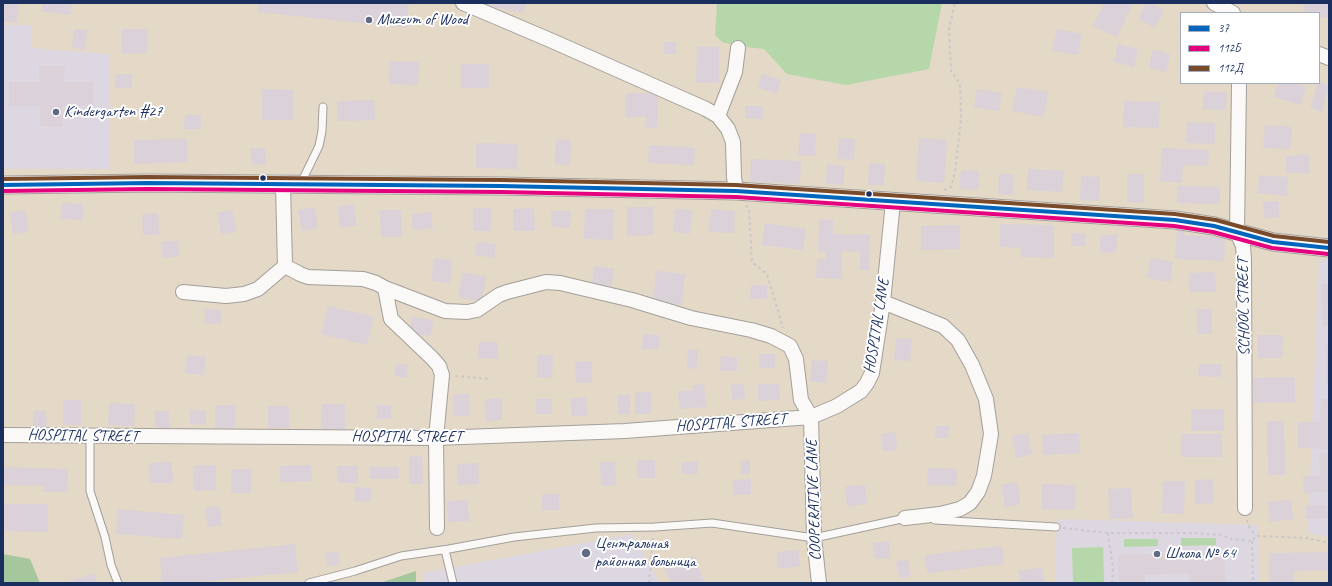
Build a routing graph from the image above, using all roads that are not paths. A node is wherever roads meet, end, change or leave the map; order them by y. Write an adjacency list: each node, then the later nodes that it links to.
1 (463, 3): 7 (street)
2 (1214, 3): 3 (street)
3 (1231, 12)
4 (738, 48): 7 (street)
5 (1239, 84): 13 (street, SCHOOL STREET)
6 (323, 106): 10 (lane)
7 (718, 116): 11 (street)
8 (3, 185): 9 (street)
9 (283, 185): 10 (street); 15 (street)
10 (300, 185): 11 (street)
11 (736, 191): 12 (street)
12 (893, 202): 13 (street); 18 (street, HOSPITAL LANE)
13 (1237, 232): 14 (street); 23 (street, SCHOOL STREET)
14 (1329, 248)
15 (284, 266): 16 (street); 17 (street)
16 (385, 288): 19 (street); 22 (street)
17 (183, 292)
18 (883, 302): 19 (street, HOSPITAL LANE); 24 (street)
19 (811, 418): 22 (street, HOSPITAL STREET); 27 (street, COOPERATIVE LANE)
20 (3, 435): 21 (street, HOSPITAL STREET)
21 (90, 436): 22 (street, HOSPITAL STREET); 29 (lane)
22 (436, 438): 26 (street)
23 (1245, 508)
24 (904, 518): 25 (lane); 27 (lane)
25 (1056, 527)
26 (437, 528)
27 (814, 538): 28 (lane); 32 (street, COOPERATIVE LANE)
28 (445, 550): 30 (lane); 31 (lane)
29 (118, 583)
30 (309, 583)
31 (453, 583)
32 (819, 583)

